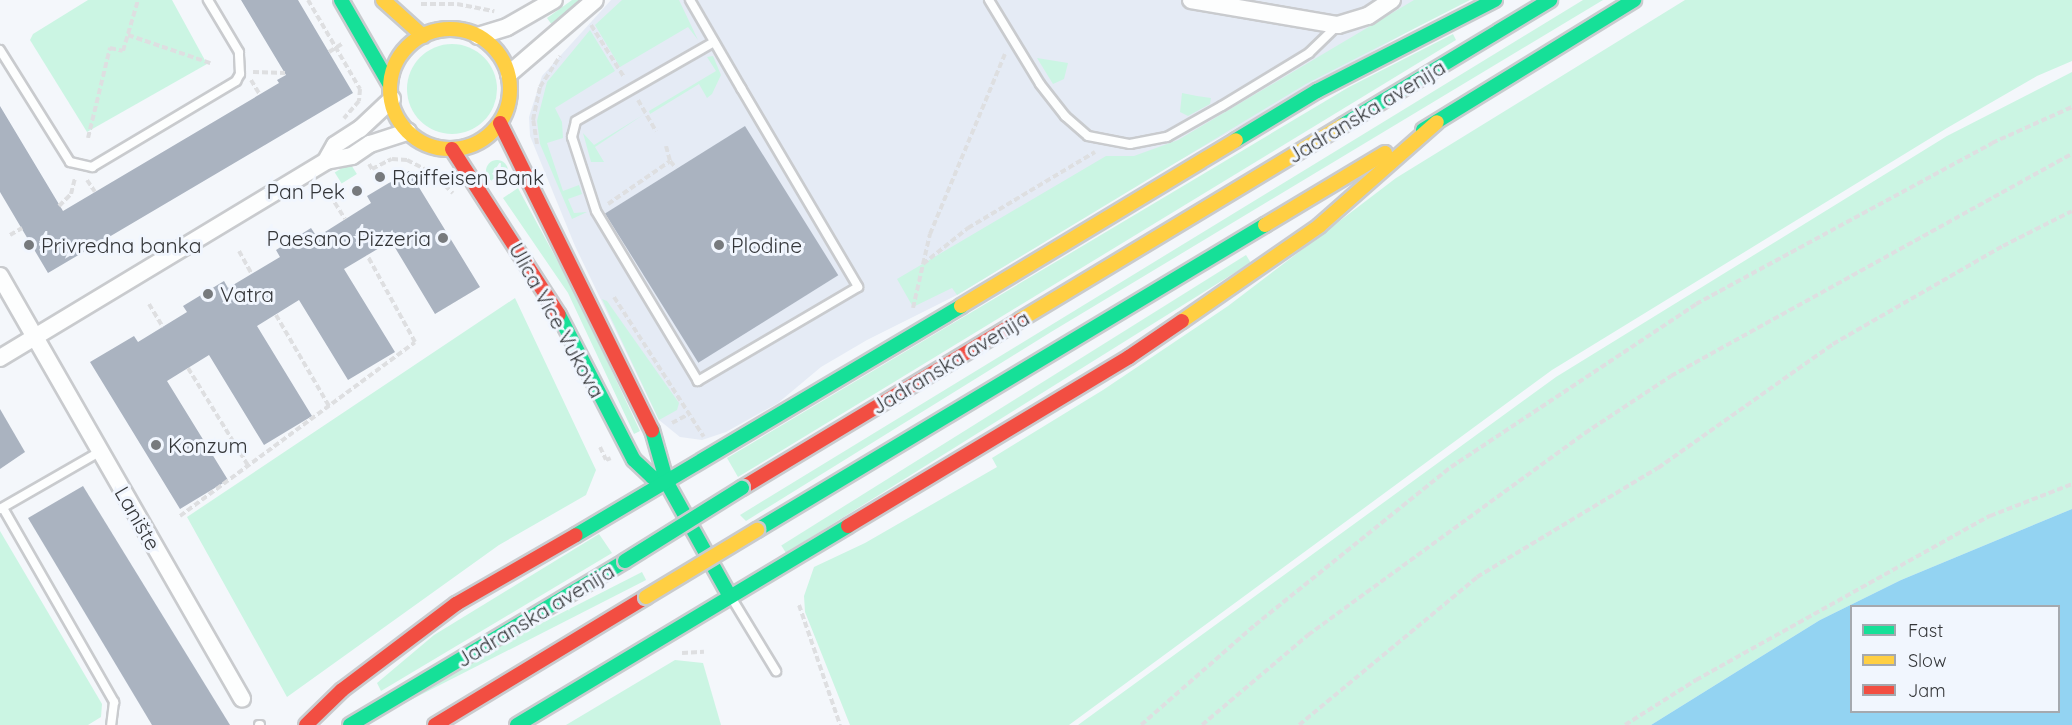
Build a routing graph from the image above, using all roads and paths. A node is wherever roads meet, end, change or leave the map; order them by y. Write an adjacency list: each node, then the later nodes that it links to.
1 (138, 0): 19 (path)
2 (208, 0): 26 (lane)
3 (308, 0): 24 (path)
4 (341, 0): 35 (main road)
5 (383, 0): 20 (main road)
6 (410, 0): 16 (path)
7 (554, 0): 21 (street)
8 (595, 0): 32 (street)
9 (690, 0): 22 (lane)
10 (988, 0): 18 (lane)
11 (1191, 0): 18 (street)
12 (1392, 0): 18 (street)
13 (1495, 0): 86 (main road)
14 (1550, 0): 96 (main road, Jadranska avenija, bridge)
15 (1634, 0): 39 (main road, Jadranska avenija)
16 (502, 10)
17 (591, 24): 34 (path)
18 (1338, 25)
19 (128, 35): 29 (path); 44 (path)
20 (423, 36): 21 (main road); 35 (main road)
21 (478, 36): 32 (main road)
22 (714, 42): 22 (lane)
23 (342, 44): 24 (path)
24 (336, 49): 27 (path); 40 (path)
25 (1007, 49): 67 (path)
26 (0, 50)
27 (329, 52)
28 (559, 52): 50 (path)
29 (210, 63)
30 (252, 72): 31 (path)
31 (285, 73)
32 (509, 74): 41 (main road)
33 (250, 78): 36 (path)
34 (627, 83)
35 (390, 91): 43 (main road); 51 (street)
36 (260, 95)
37 (637, 99): 42 (path)
38 (2072, 107): 100 (path)
39 (1437, 122): 90 (main road); 97 (main road, Jadranska avenija, bridge)
40 (346, 123)
41 (500, 123): 46 (main road); 86 (main road, Ulica Vice Vukova)
42 (656, 130)
43 (408, 132): 46 (main road); 51 (street)
44 (88, 138)
45 (666, 146): 52 (path)
46 (452, 149): 86 (main road, Ulica Vice Vukova)
47 (1098, 150): 67 (path)
48 (2072, 154): 101 (path)
49 (364, 155): 58 (path)
50 (541, 155)
51 (326, 161): 75 (street)
52 (670, 161): 53 (path); 59 (path)
53 (676, 168)
54 (75, 178): 60 (path)
55 (87, 180): 56 (path)
56 (95, 192)
57 (330, 195): 62 (path)
58 (456, 198)
59 (608, 204)
60 (59, 206)
61 (2072, 211): 102 (path)
62 (345, 219)
63 (22, 228): 64 (path)
64 (10, 235)
65 (239, 251): 68 (path)
66 (367, 255): 78 (path)
67 (921, 267): 72 (path)
68 (252, 274)
69 (0, 276): 75 (street, Lanište)
70 (613, 296): 79 (path)
71 (149, 304): 74 (path)
72 (912, 312)
73 (276, 315): 78 (path)
74 (163, 327)
75 (35, 336): 76 (street); 83 (street, Lanište)
76 (0, 358)
77 (188, 368): 85 (path)
78 (329, 406): 85 (path)
79 (687, 415): 80 (path); 82 (path)
80 (665, 427)
81 (597, 440): 84 (path)
82 (707, 441)
83 (101, 452): 88 (lane); 93 (street, Lanište)
84 (606, 460)
85 (249, 467): 89 (path)
86 (667, 483): 90 (main road, Ulica Vice Vukova); 95 (main road)
87 (2072, 484): 103 (path)
88 (1, 509): 94 (lane)
89 (180, 516)
90 (729, 595): 92 (lane); 98 (main road)
91 (799, 605): 99 (path)
92 (776, 671)
93 (242, 699)
94 (111, 725)
95 (306, 725)
96 (350, 725)
97 (435, 725)
98 (517, 725)
99 (840, 725)
100 (1141, 725)
101 (1202, 725)
102 (1299, 725)
103 (1625, 725)

